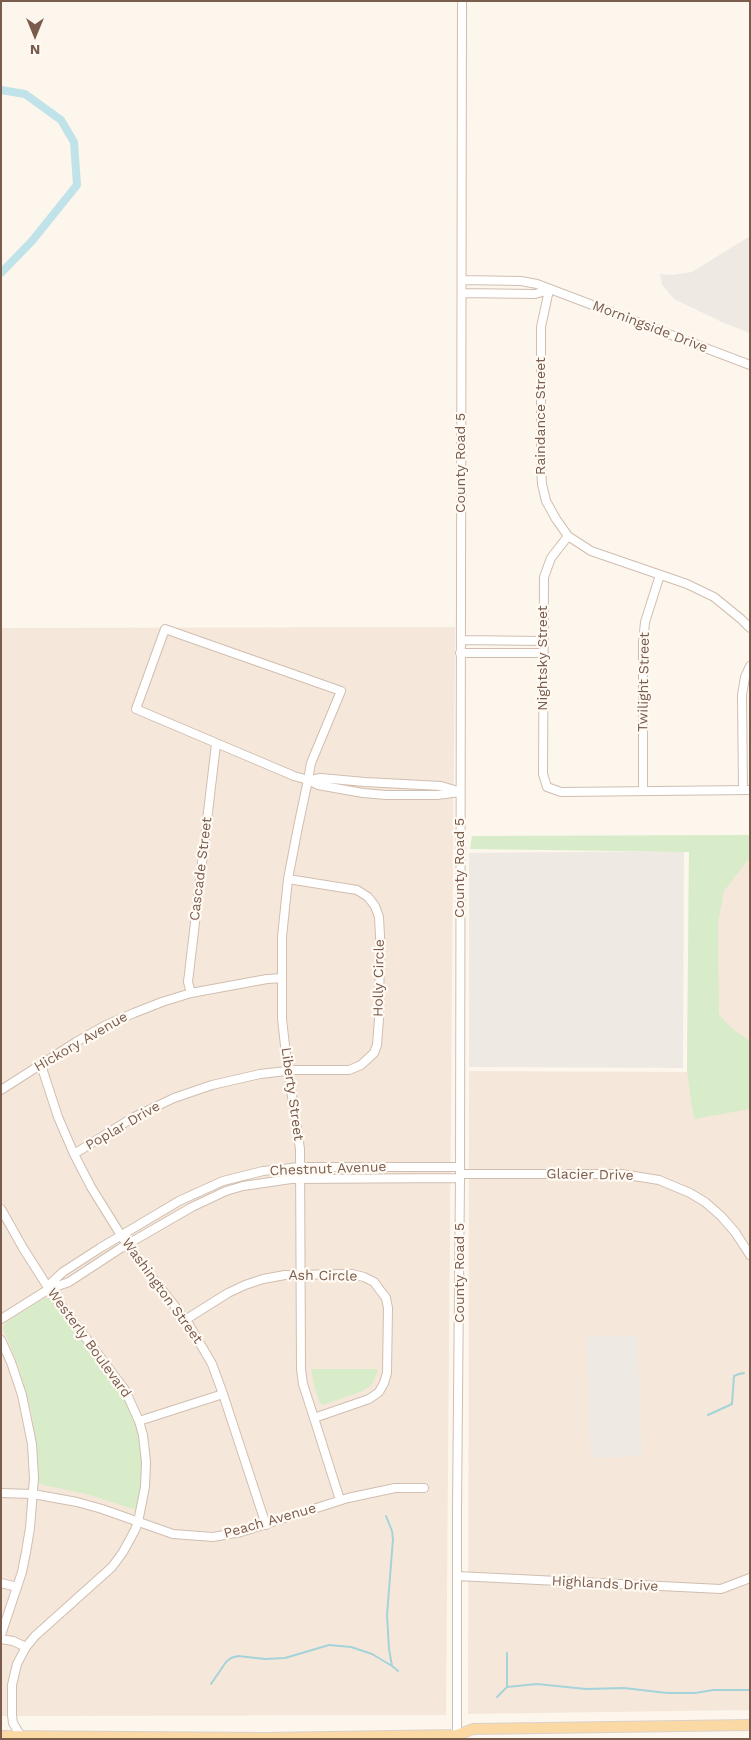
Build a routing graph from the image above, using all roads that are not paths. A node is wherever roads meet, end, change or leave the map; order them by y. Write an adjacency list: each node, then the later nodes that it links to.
1 (462, 1): 2 (street, County Road 5)
2 (462, 280): 3 (street, Morningside Drive); 4 (street, County Road 5)
3 (550, 290): 4 (street, Morningside Drive); 5 (street, Morningside Drive); 6 (street, Raindance Street)
4 (462, 293): 9 (street, County Road 5)
5 (750, 365)
6 (568, 536): 7 (street); 10 (street, Nightsky Street)
7 (660, 575): 8 (street); 17 (street, Twilight Street)
8 (750, 628)
9 (460, 640): 10 (street); 11 (street, County Road 5)
10 (543, 641): 12 (street, Nightsky Street)
11 (460, 653): 12 (street); 18 (street, County Road 5)
12 (543, 653): 17 (street, Nightsky Street)
13 (750, 666): 16 (street)
14 (216, 744): 15 (street); 15 (street, Liberty Street); 21 (street, Cascade Street)
15 (308, 780): 18 (street); 19 (street, Liberty Street)
16 (746, 790): 17 (street)
17 (643, 791)
18 (460, 792): 27 (street, County Road 5)
19 (288, 879): 20 (street, Liberty Street); 23 (street, Holly Circle)
20 (282, 978): 21 (street, Hickory Avenue); 23 (street, Liberty Street)
21 (191, 993): 22 (street, Hickory Avenue)
22 (41, 1065): 24 (street, Hickory Avenue); 25 (street, Washington Street)
23 (288, 1071): 25 (street, Poplar Drive); 26 (street, Liberty Street)
24 (1, 1090)
25 (74, 1154): 30 (street, Washington Street)
26 (300, 1167): 27 (street, Chestnut Avenue); 28 (street, Liberty Street); 30 (street, Chestnut Avenue)
27 (460, 1173): 28 (street, Chestnut Avenue); 32 (street, Glacier Drive); 47 (street, County Road 5)
28 (301, 1179): 31 (street, Chestnut Avenue); 33 (street, Liberty Street)
29 (1, 1209): 34 (street, Westerly Boulevard)
30 (121, 1236): 31 (street, Washington Street); 34 (street, Chestnut Avenue)
31 (127, 1245): 34 (street, Chestnut Avenue); 36 (street, Washington Street)
32 (750, 1256)
33 (301, 1274): 36 (street, Ash Circle); 39 (street, Liberty Street); 39 (street, Ash Circle)
34 (49, 1289): 35 (street, Chestnut Avenue); 40 (street, Westerly Boulevard)
35 (1, 1319)
36 (185, 1320): 38 (street, Washington Street)
37 (1, 1340): 43 (street)
38 (224, 1394): 40 (street); 46 (street, Washington Street)
39 (314, 1418): 44 (street, Liberty Street)
40 (139, 1420): 45 (street, Westerly Boulevard)
41 (424, 1488): 44 (street, Peach Avenue)
42 (1, 1493): 43 (street, Peach Avenue)
43 (33, 1494): 45 (street, Peach Avenue); 50 (street)
44 (340, 1500): 46 (street, Peach Avenue)
45 (138, 1522): 46 (street, Peach Avenue); 52 (street, Westerly Boulevard)
46 (266, 1525)
47 (457, 1576): 48 (street, Highlands Drive); 56 (street, County Road 5)
48 (750, 1578)
49 (1, 1583): 50 (street)
50 (17, 1587): 51 (street)
51 (1, 1637): 52 (street)
52 (26, 1647): 55 (street, Westerly Boulevard)
53 (750, 1725): 56 (main road)
54 (1, 1736): 55 (main road)
55 (21, 1736): 56 (main road)
56 (458, 1738)

